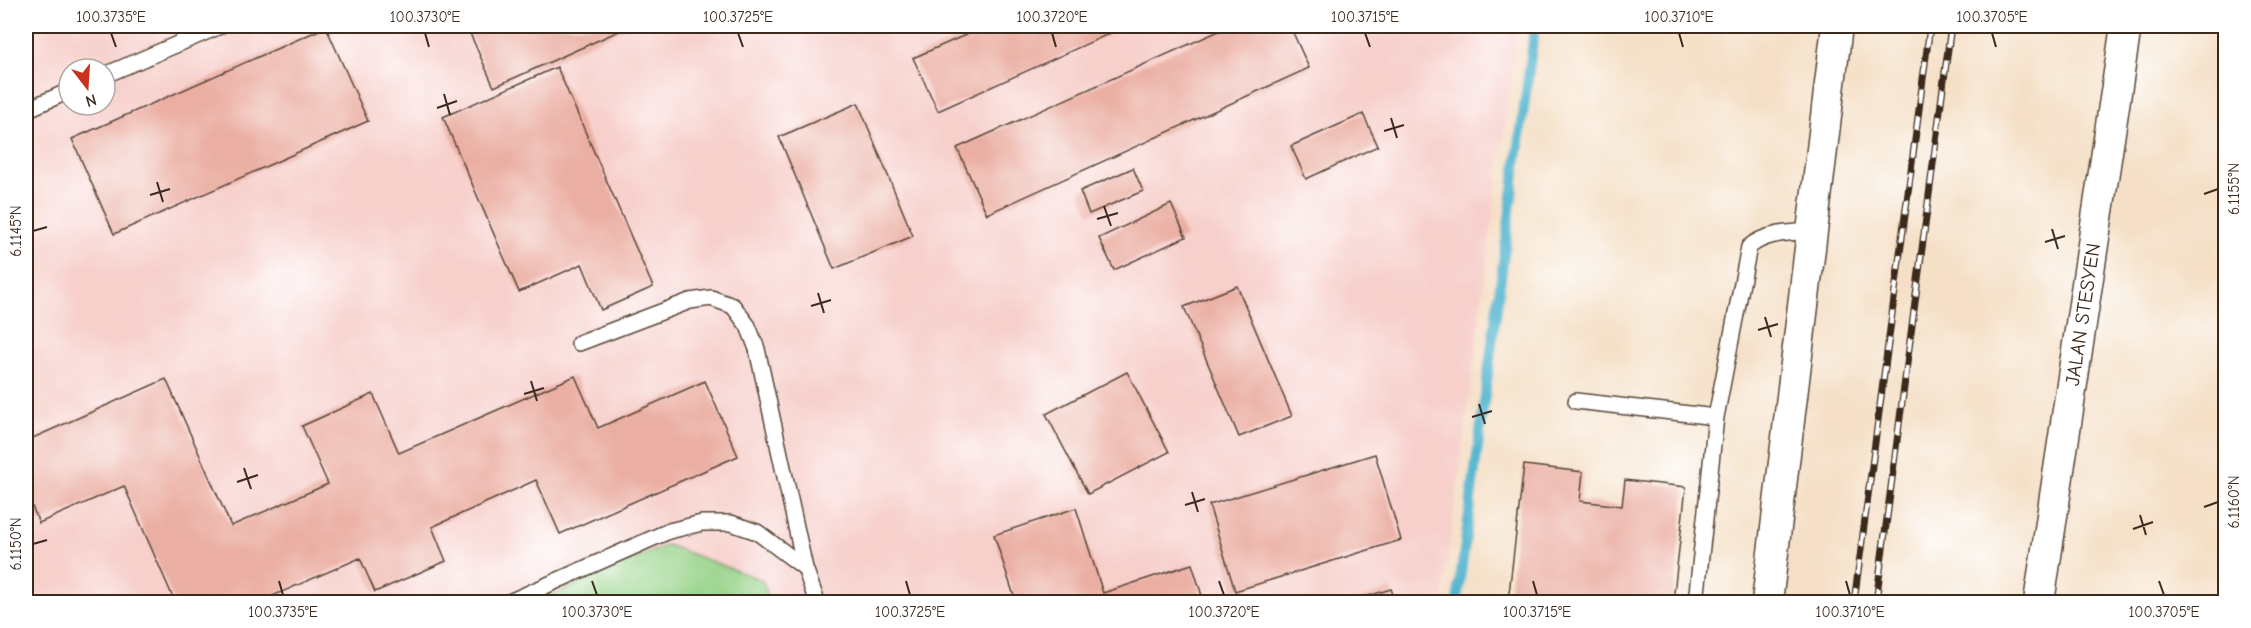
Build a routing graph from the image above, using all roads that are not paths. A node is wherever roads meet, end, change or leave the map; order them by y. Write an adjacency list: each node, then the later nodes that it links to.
1 (220, 26): 4 (lane)
2 (1837, 26): 7 (street)
3 (2126, 26): 16 (street, JALAN STESYEN)
4 (117, 70)
5 (57, 96): 6 (lane)
6 (26, 110)
7 (1812, 231): 10 (lane); 15 (street)
8 (579, 344): 11 (lane)
9 (1576, 401): 10 (lane)
10 (1716, 417): 14 (lane)
11 (805, 568): 12 (lane); 13 (lane)
12 (509, 603)
13 (817, 603)
14 (1696, 603)
15 (1767, 603)
16 (2039, 603)

